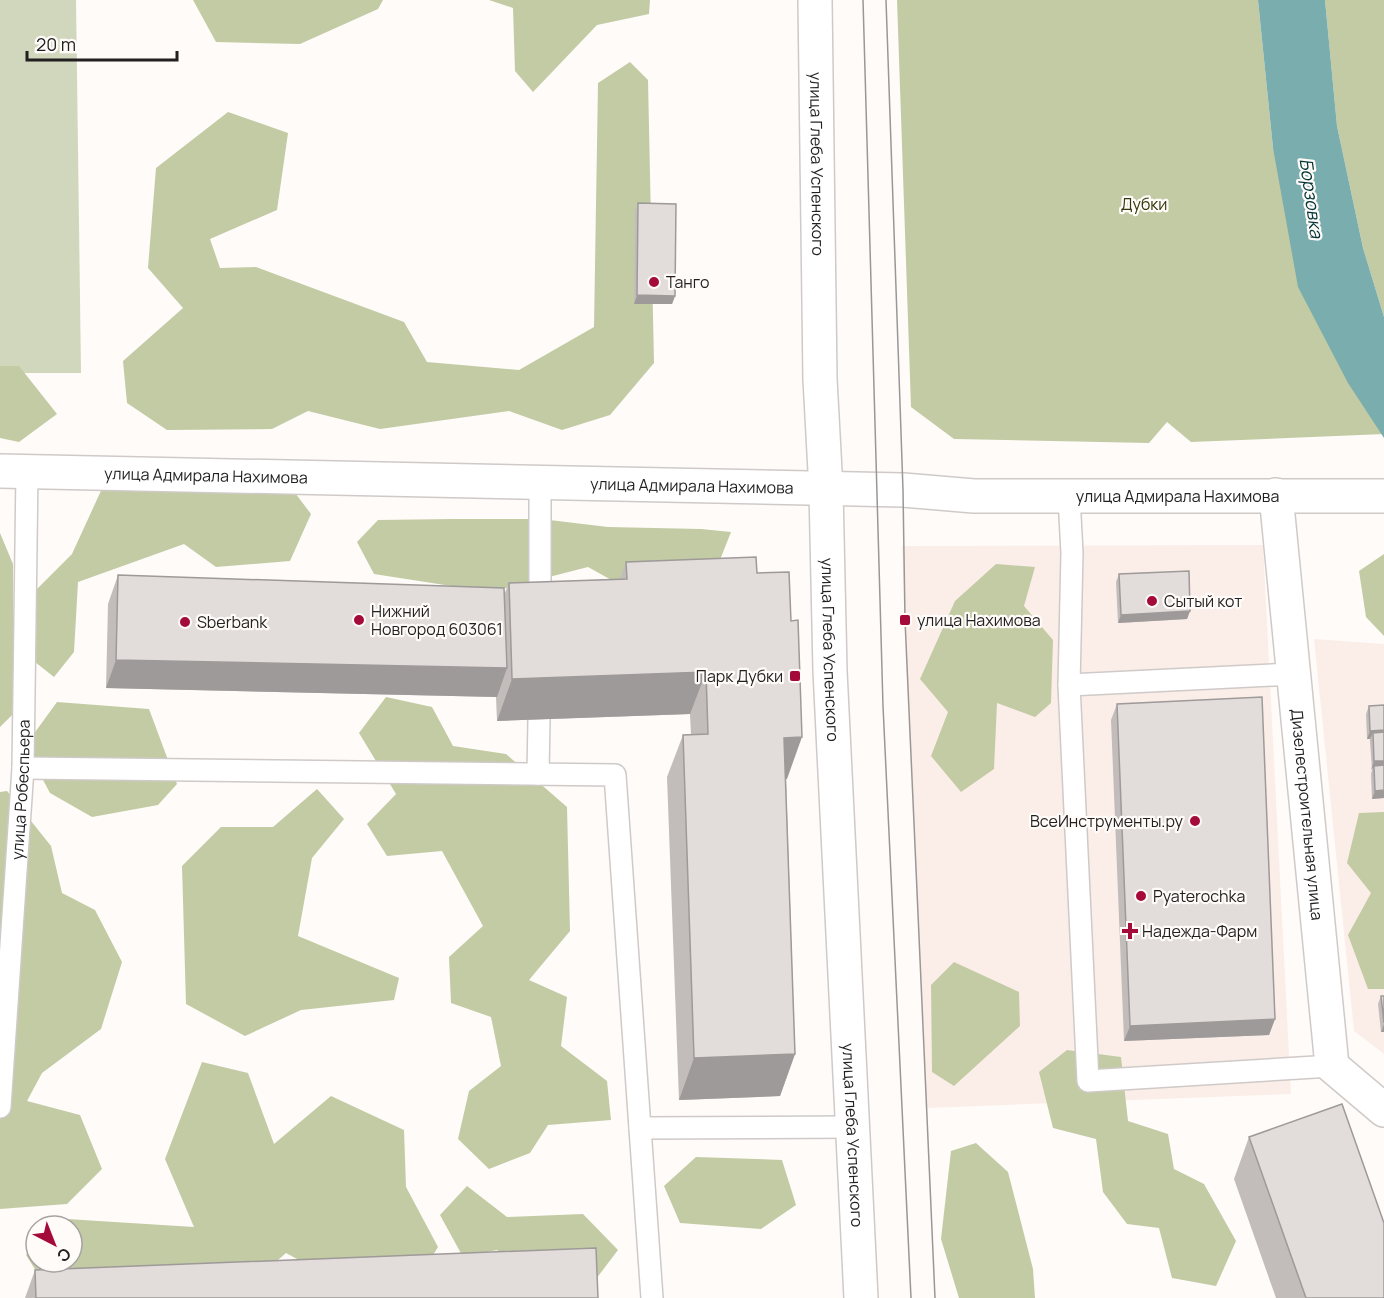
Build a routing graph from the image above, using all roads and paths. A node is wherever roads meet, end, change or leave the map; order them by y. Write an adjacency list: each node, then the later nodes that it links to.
1 (815, 0): 4 (street, улица Глеба Успенского)
2 (13, 471): 3 (street, улица Адмирала Нахимова); 12 (lane, улица Робеспьера)
3 (540, 482): 4 (street, улица Адмирала Нахимова); 8 (lane)
4 (826, 490): 7 (street, улица Адмирала Нахимова); 17 (street, улица Глеба Успенского)
5 (1276, 495): 6 (street, улица Адмирала Нахимова); 7 (street, улица Адмирала Нахимова); 9 (street, Дизелестроительная улица)
6 (1384, 496)
7 (1069, 497): 10 (lane)
8 (540, 623)
9 (1293, 674): 10 (lane); 14 (street, Дизелестроительная улица)
10 (1069, 685): 14 (lane)
11 (539, 720): 13 (lane)
12 (23, 768): 13 (lane); 15 (lane, улица Робеспьера)
13 (538, 774): 18 (lane)
14 (1332, 1066): 16 (street)
15 (0, 1107)
16 (1384, 1110)
17 (853, 1127): 18 (lane); 20 (street, улица Глеба Успенского)
18 (640, 1128): 19 (lane)
19 (652, 1298)
20 (861, 1298)

